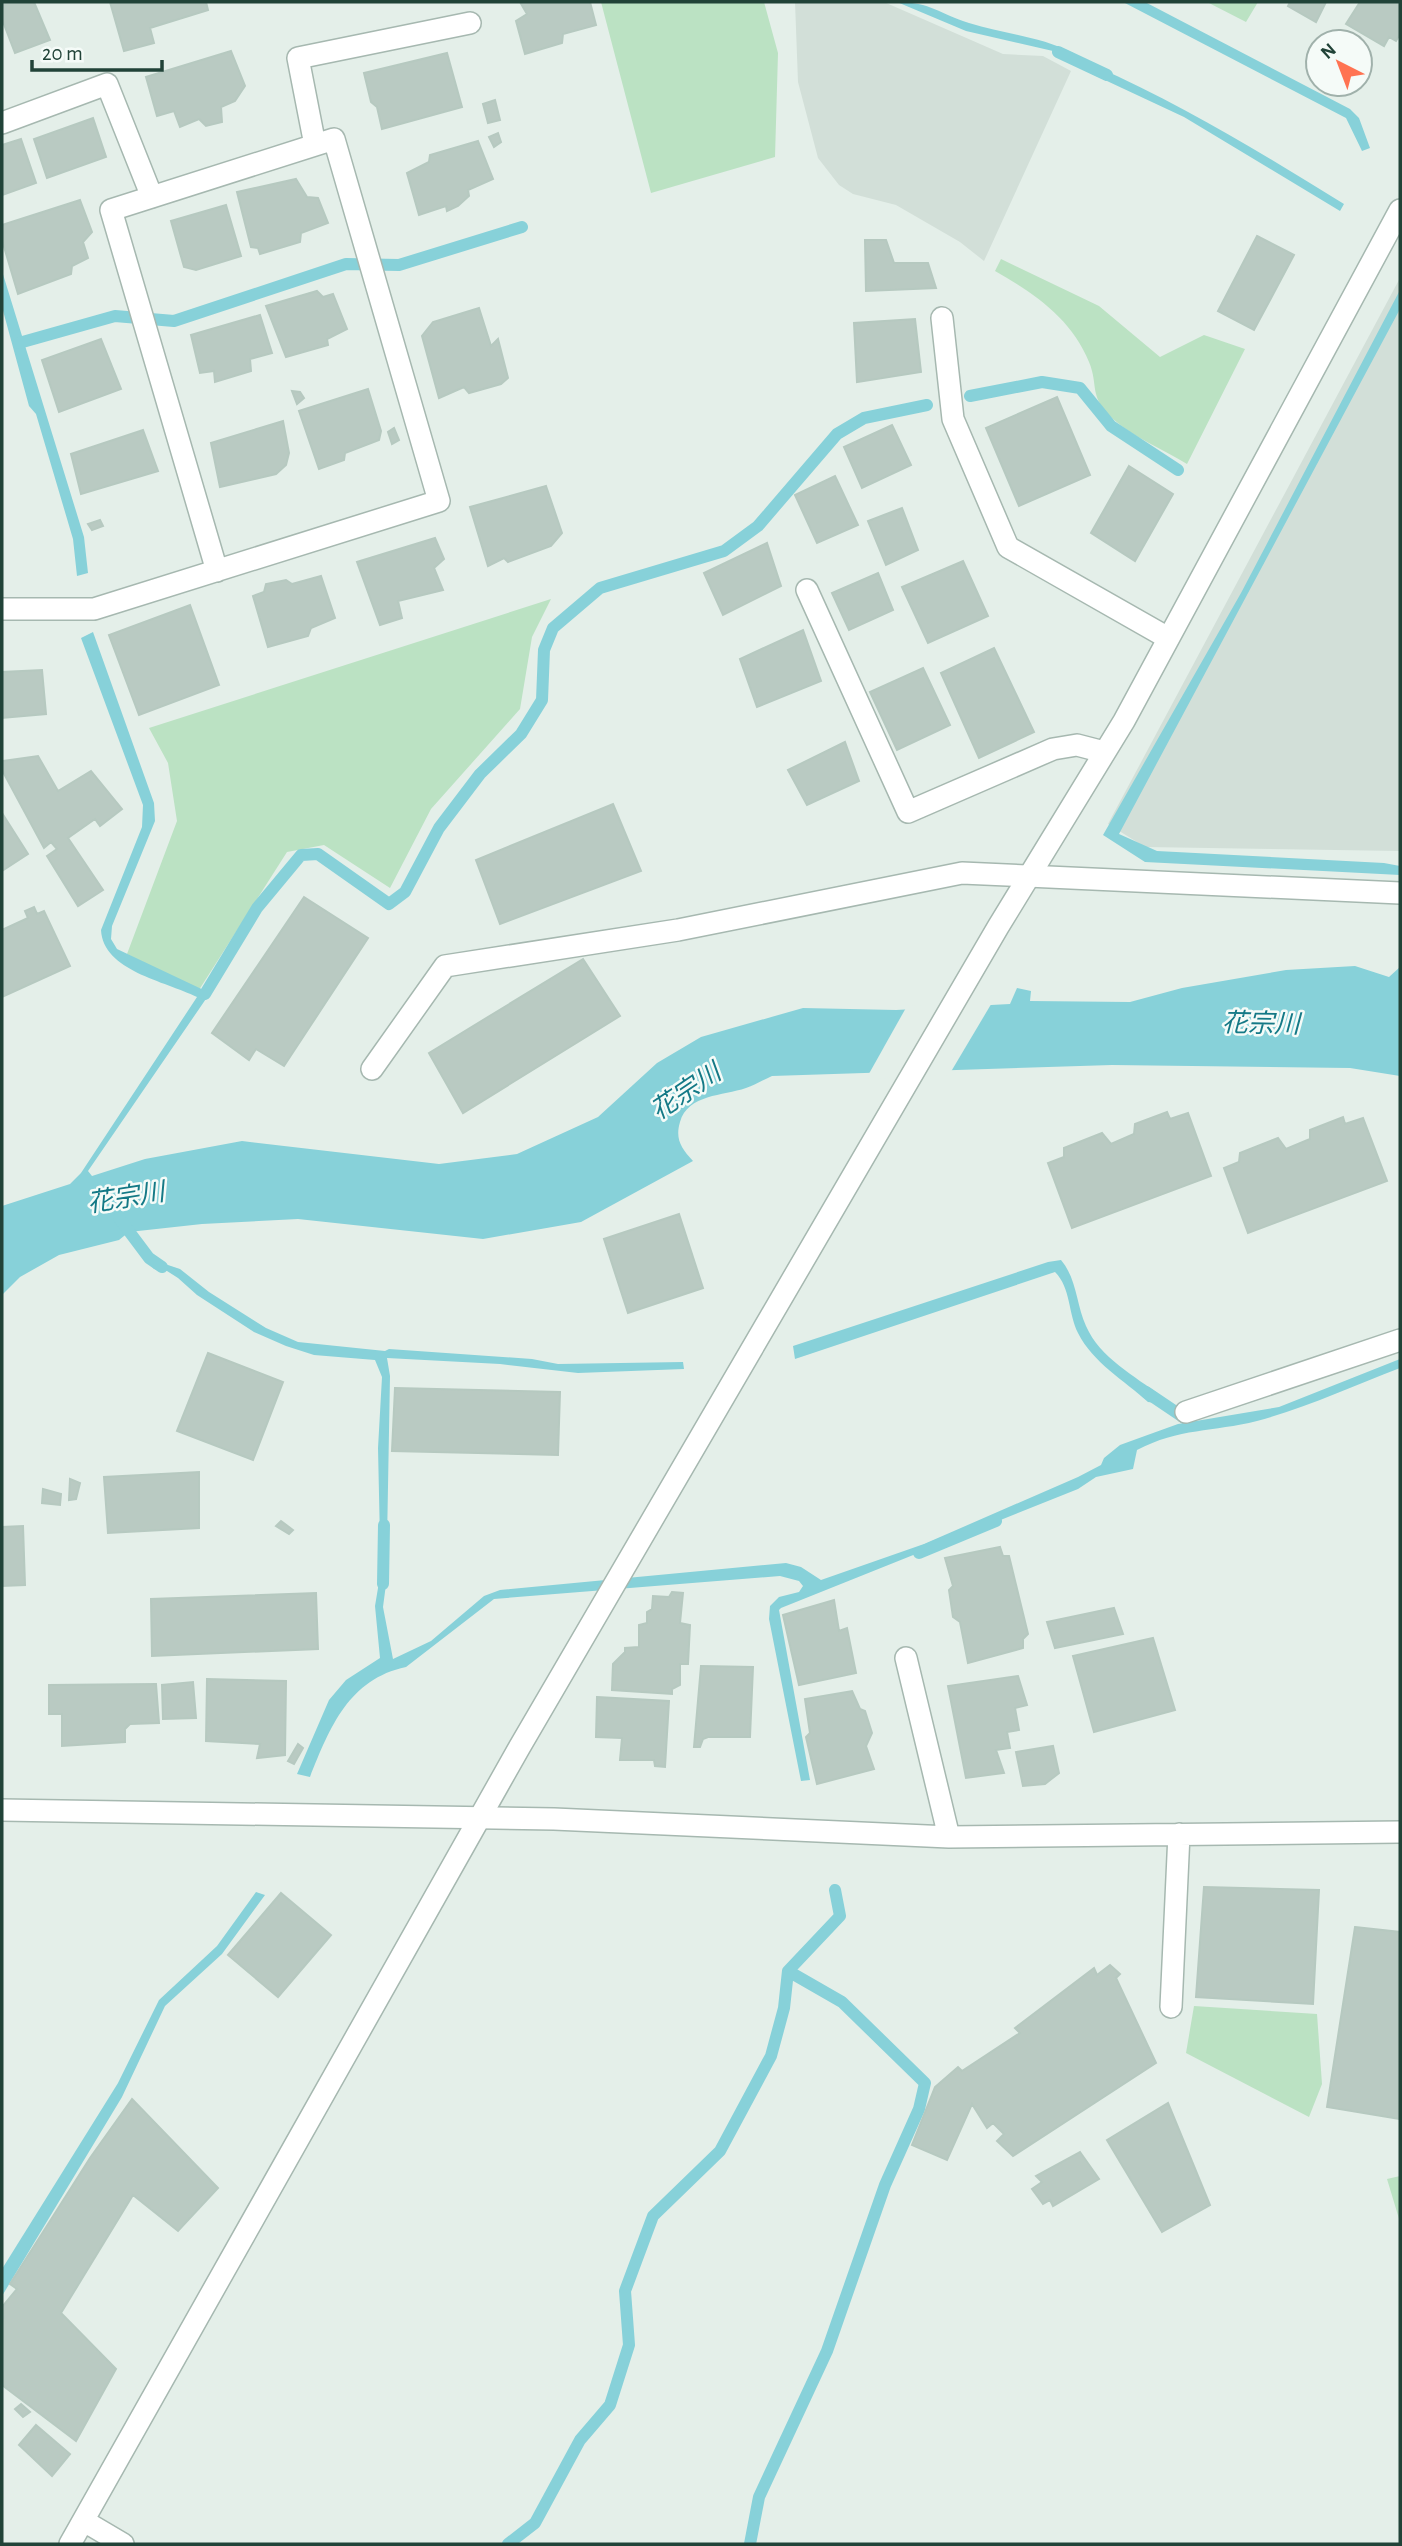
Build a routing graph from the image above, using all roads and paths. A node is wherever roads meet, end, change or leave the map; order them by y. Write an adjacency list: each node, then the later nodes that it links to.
1 (470, 23): 3 (street)
2 (2, 122): 4 (street)
3 (315, 145): 4 (street); 7 (street)
4 (152, 197): 7 (street)
5 (1400, 210): 10 (street)
6 (942, 318): 10 (street)
7 (217, 571): 9 (street)
8 (807, 590): 11 (street)
9 (2, 610)
10 (1168, 638): 11 (street)
11 (1104, 752): 12 (street)
12 (1029, 875): 13 (street); 14 (street); 19 (street)
13 (1400, 893)
14 (372, 1069)
15 (1400, 1340): 16 (street)
16 (1186, 1412)
17 (906, 1658): 22 (street)
18 (2, 1810): 19 (street)
19 (479, 1818): 22 (street); 24 (street)
20 (1400, 1832): 21 (street)
21 (1179, 1834): 22 (street); 23 (street)
22 (949, 1837)
23 (1171, 2007)
24 (84, 2521): 25 (street); 26 (street)
25 (70, 2544)
26 (122, 2544)

